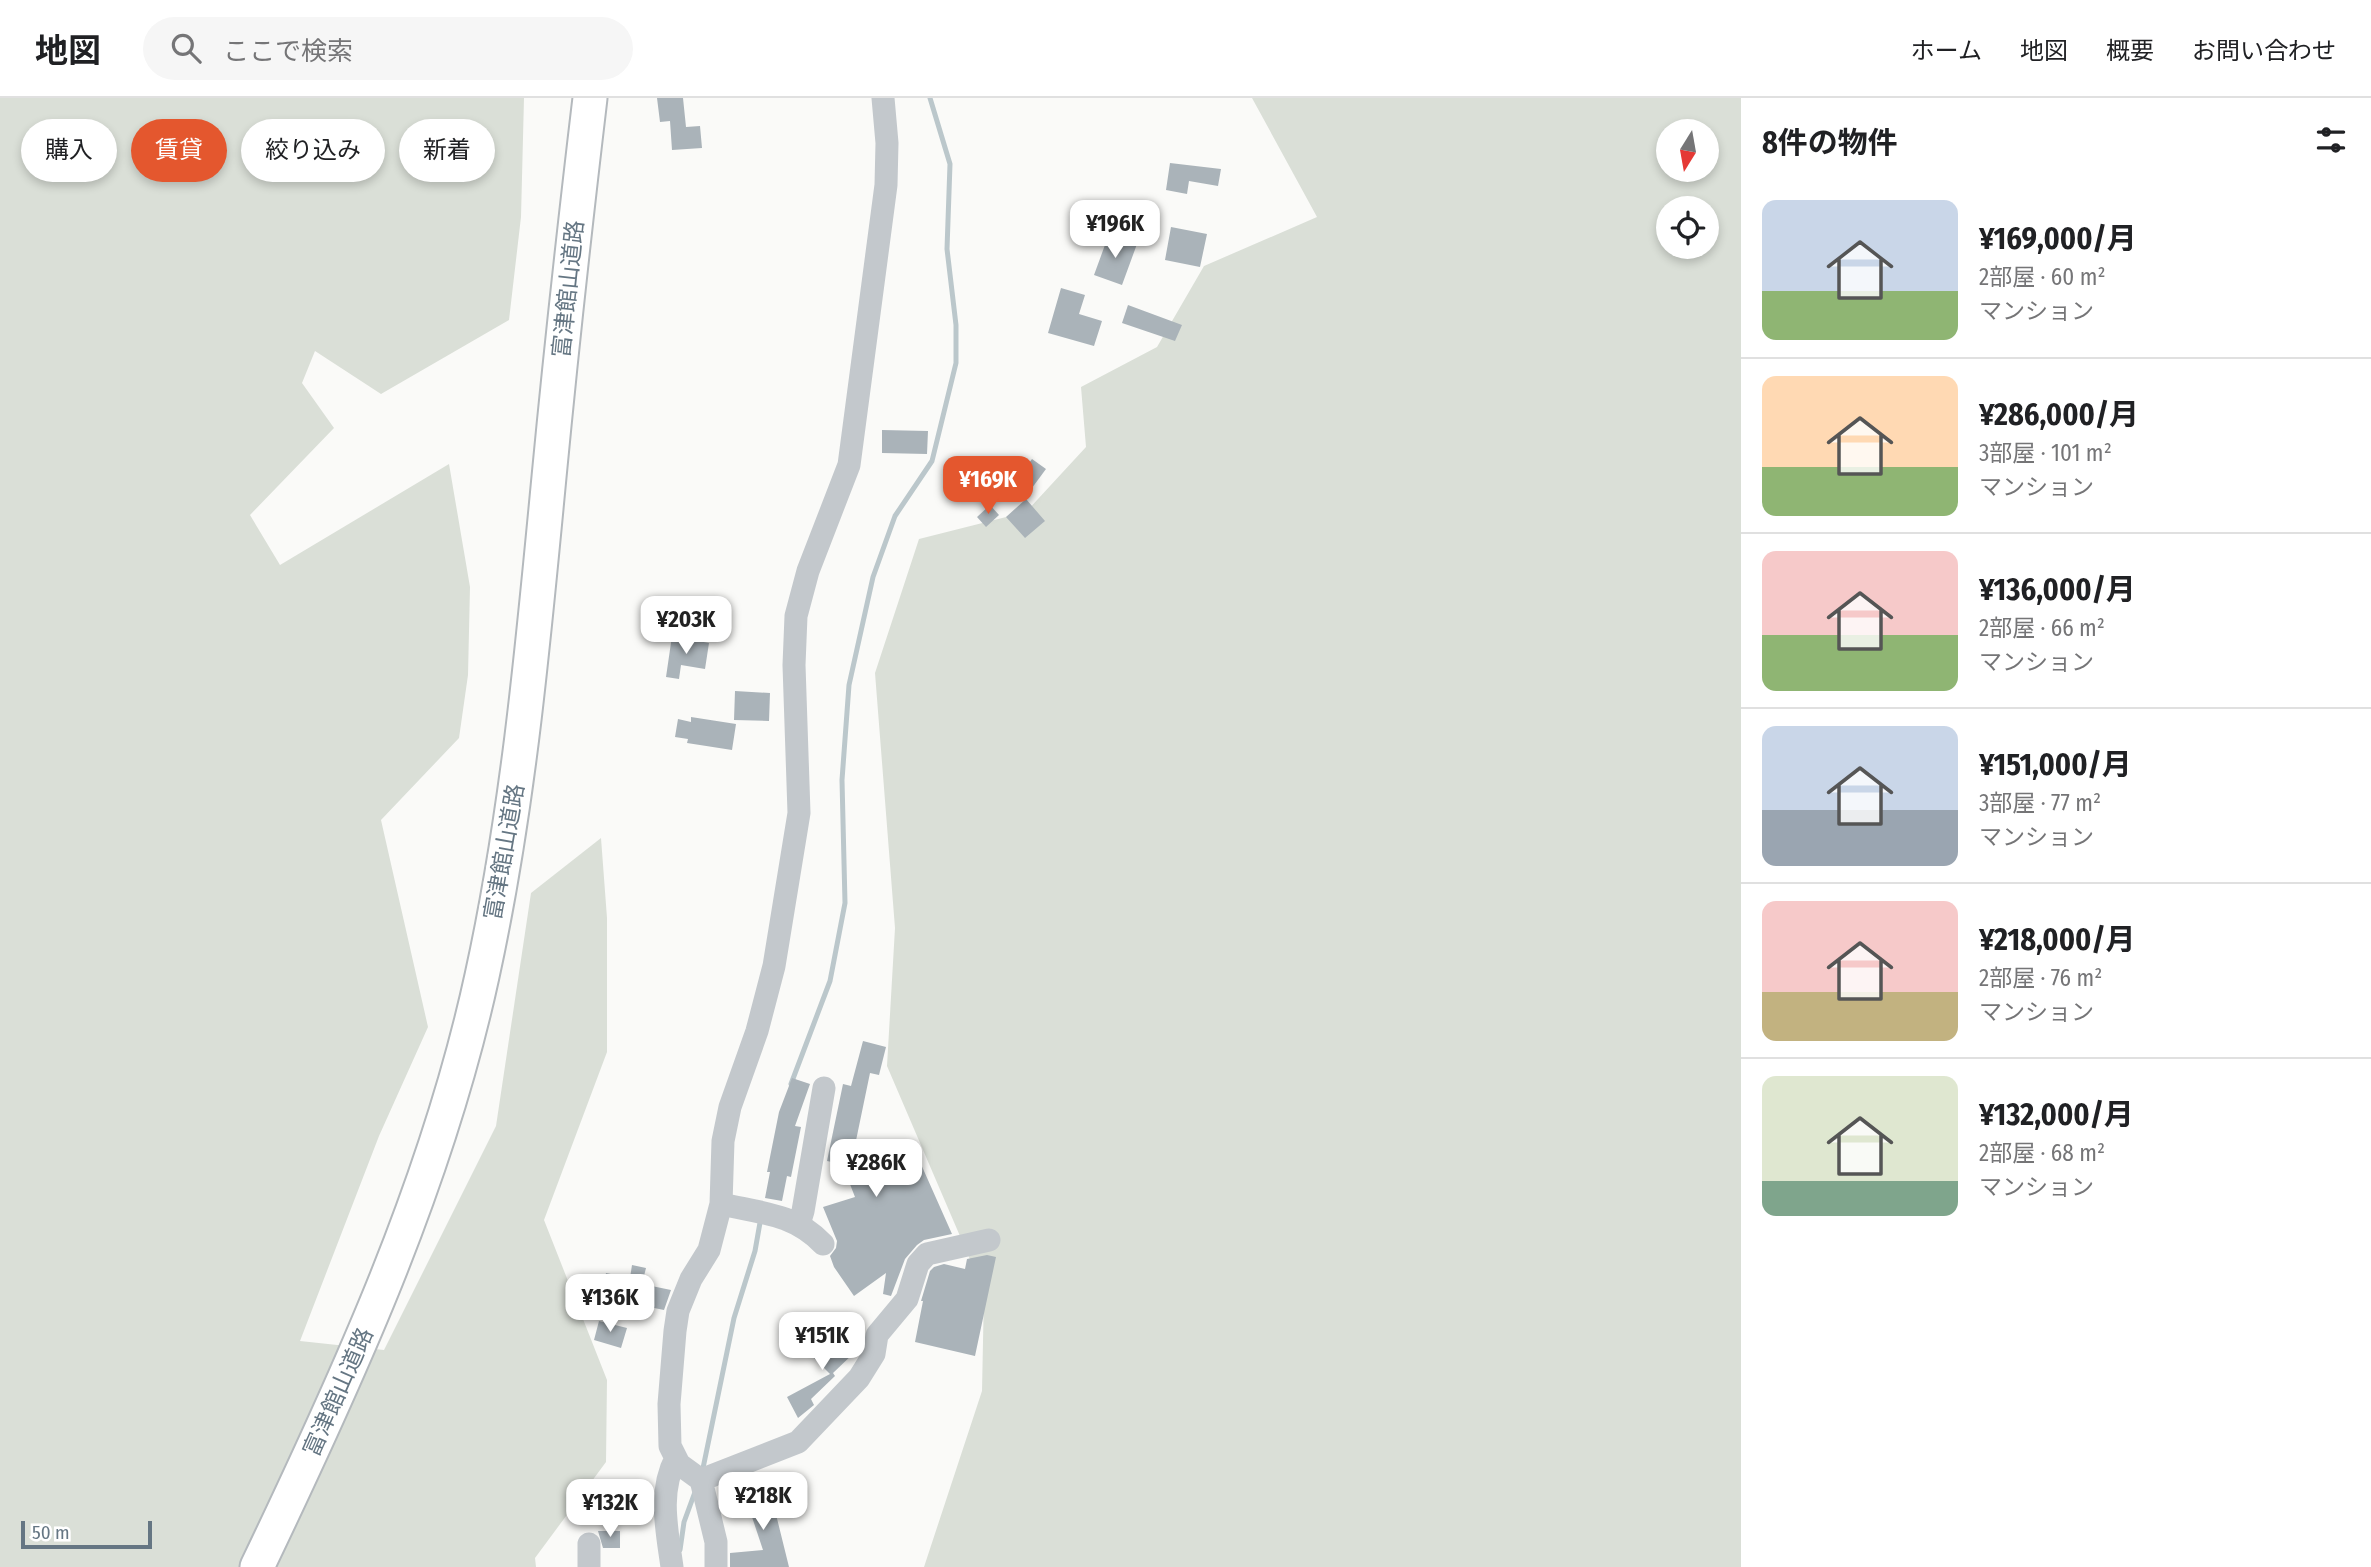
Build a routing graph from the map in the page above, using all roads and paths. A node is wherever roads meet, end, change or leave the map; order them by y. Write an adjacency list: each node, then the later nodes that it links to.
1 (590, 98): 10 (highway, 富津館山道路)
2 (883, 98): 4 (street)
3 (824, 1088): 5 (street)
4 (721, 1204): 5 (street); 8 (street)
5 (799, 1224): 7 (street)
6 (989, 1240): 9 (street)
7 (823, 1244)
8 (676, 1458): 9 (street); 11 (street)
9 (701, 1480): 12 (street)
10 (257, 1567)
11 (672, 1567)
12 (716, 1567)

